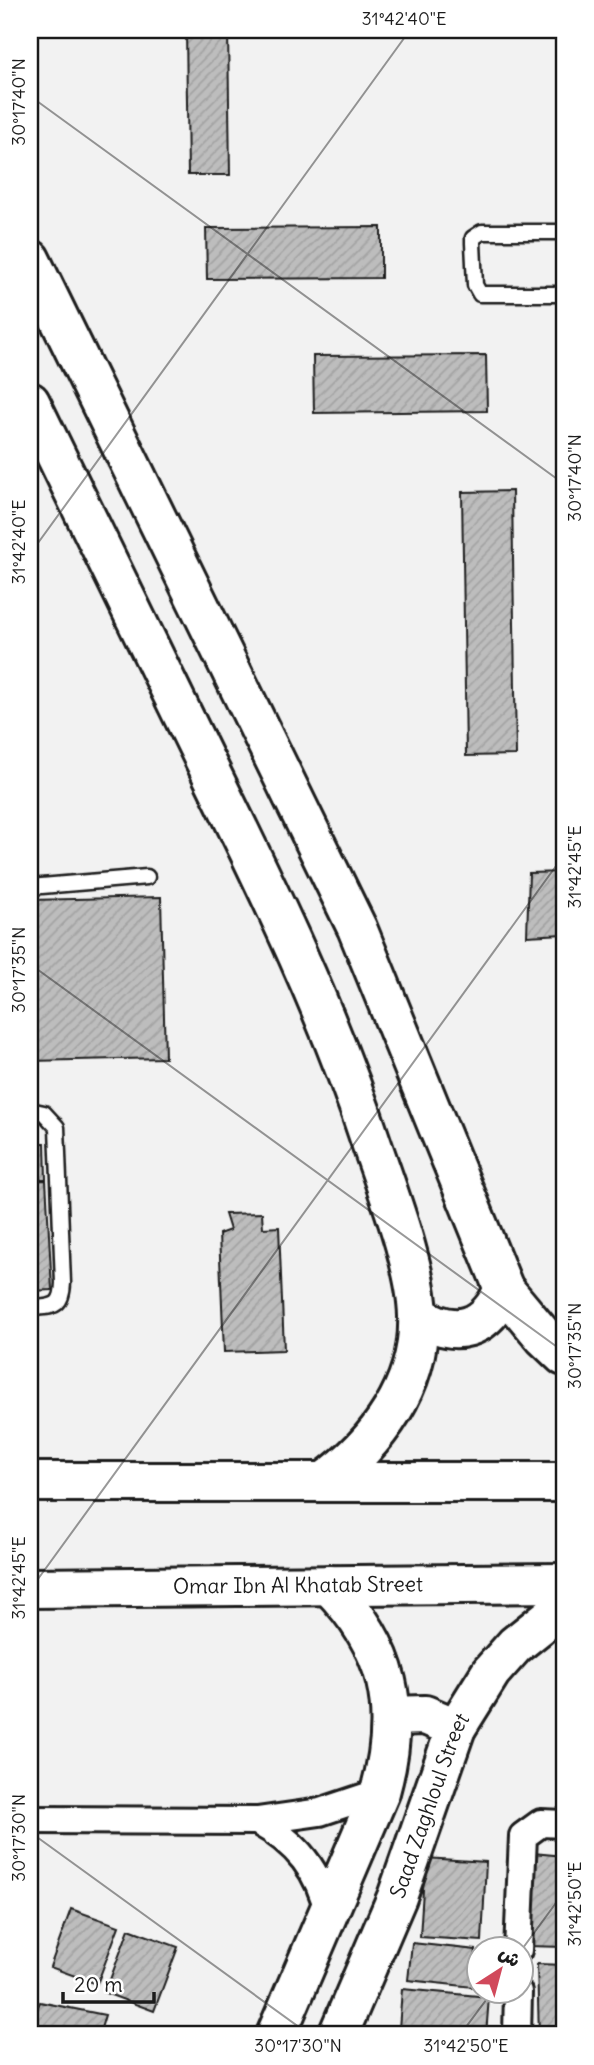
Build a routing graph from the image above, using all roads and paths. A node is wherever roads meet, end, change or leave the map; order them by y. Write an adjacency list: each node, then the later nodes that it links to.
1 (564, 232): 3 (lane)
2 (30, 259): 8 (street)
3 (564, 294)
4 (30, 402): 10 (street)
5 (147, 877): 6 (lane)
6 (30, 887)
7 (30, 1110): 9 (lane)
8 (504, 1289): 10 (street); 11 (street)
9 (30, 1309)
10 (418, 1315): 13 (street)
11 (564, 1356)
12 (30, 1482): 13 (street)
13 (324, 1482): 14 (street)
14 (564, 1482)
15 (564, 1583): 16 (street, Omar Ibn Al Khatab Street)
16 (329, 1585): 17 (street, Omar Ibn Al Khatab Street); 19 (street)
17 (30, 1588)
18 (564, 1606): 20 (street, Saad Zaghloul Street)
19 (392, 1716): 20 (street); 21 (street)
20 (456, 1728): 29 (street, Saad Zaghloul Street)
21 (380, 1792): 23 (street); 25 (street)
22 (30, 1820): 23 (street)
23 (257, 1821): 25 (street)
24 (564, 1824): 26 (street)
25 (329, 1915): 28 (street)
26 (519, 1936)
27 (518, 2006): 30 (street)
28 (276, 2035)
29 (338, 2035)
30 (517, 2035)

